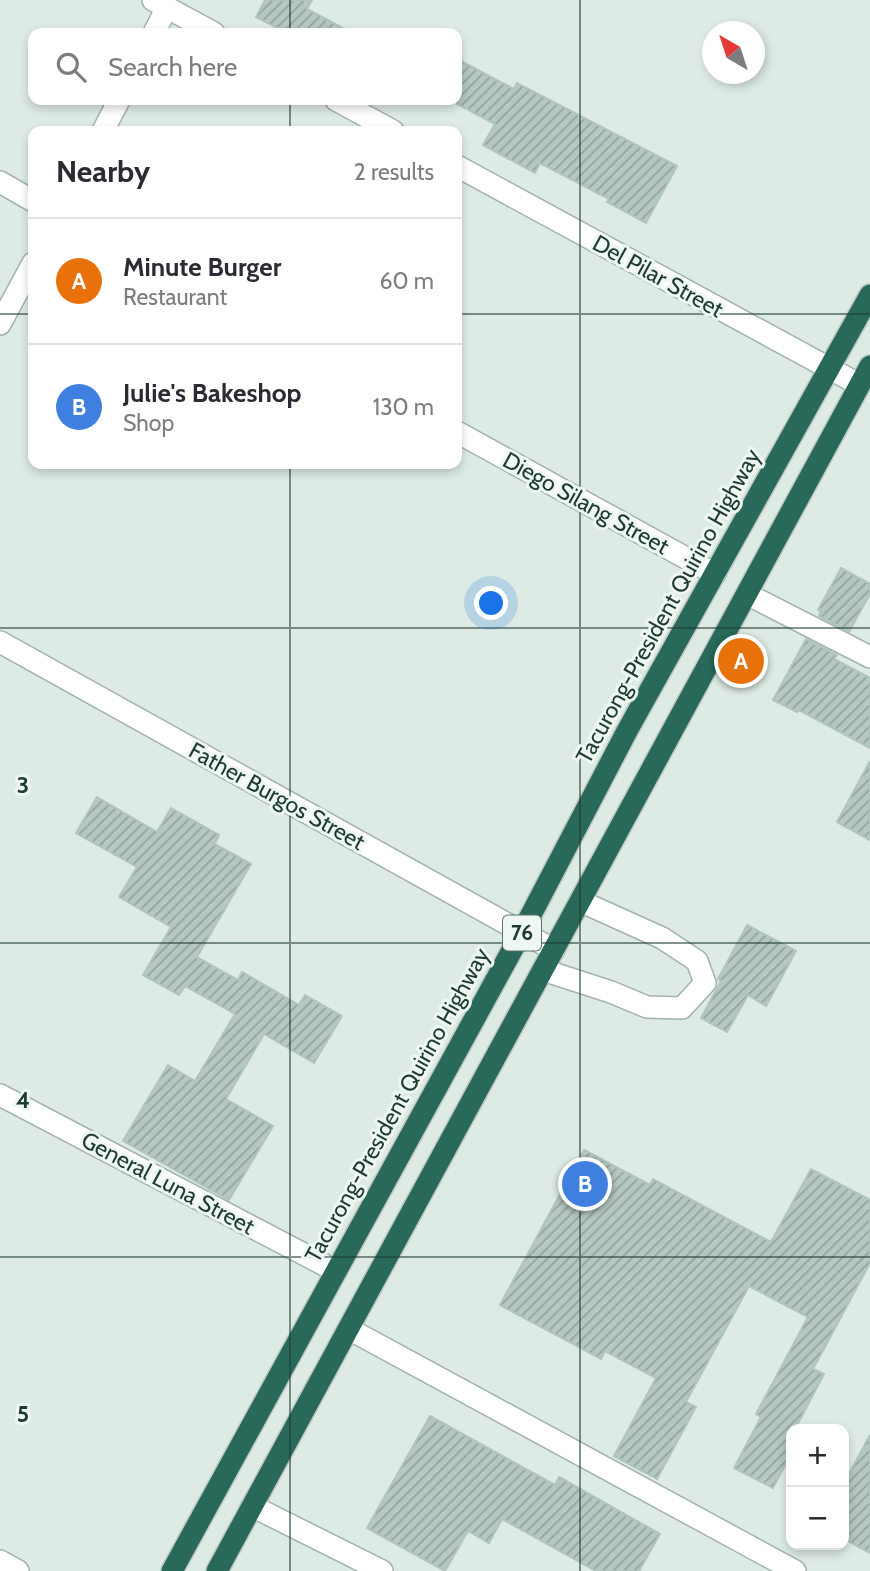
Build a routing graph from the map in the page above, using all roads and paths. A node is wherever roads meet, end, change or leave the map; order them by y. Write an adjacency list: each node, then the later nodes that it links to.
1 (160, 4): 2 (street); 3 (street)
2 (154, 28)
3 (205, 28)
4 (116, 105): 6 (street)
5 (345, 105): 7 (street)
6 (106, 126)
7 (384, 126)
8 (462, 169): 15 (street, Del Pilar Street)
9 (0, 182): 10 (street)
10 (28, 198)
11 (28, 272): 13 (street)
12 (870, 295): 15 (highway, Tacurong-President Quirino Highway / 76)
13 (0, 324)
14 (870, 366): 16 (highway, 76)
15 (829, 369): 16 (street, Del Pilar Street); 18 (highway, Tacurong-President Quirino Highway / 76)
16 (860, 385): 19 (highway, 76)
17 (462, 435): 18 (street, Diego Silang Street)
18 (715, 573): 23 (highway, Tacurong-President Quirino Highway / 76)
19 (747, 594): 21 (street); 22 (highway, 76)
20 (0, 642): 23 (street, Father Burgos Street)
21 (870, 657)
22 (580, 901): 24 (highway, 76); 25 (street)
23 (522, 932): 24 (street, Father Burgos Street); 27 (highway, Tacurong-President Quirino Highway / 76)
24 (554, 950): 25 (highway, 76)
25 (543, 970): 28 (highway, 76)
26 (0, 1095): 27 (street, General Luna Street)
27 (336, 1270): 32 (highway, Tacurong-President Quirino Highway / 76)
28 (349, 1329): 29 (highway, 76); 35 (street)
29 (252, 1506): 33 (highway, 76); 34 (street)
30 (0, 1561): 31 (street)
31 (18, 1571)
32 (172, 1571)
33 (217, 1571)
34 (382, 1571)
35 (795, 1571)

